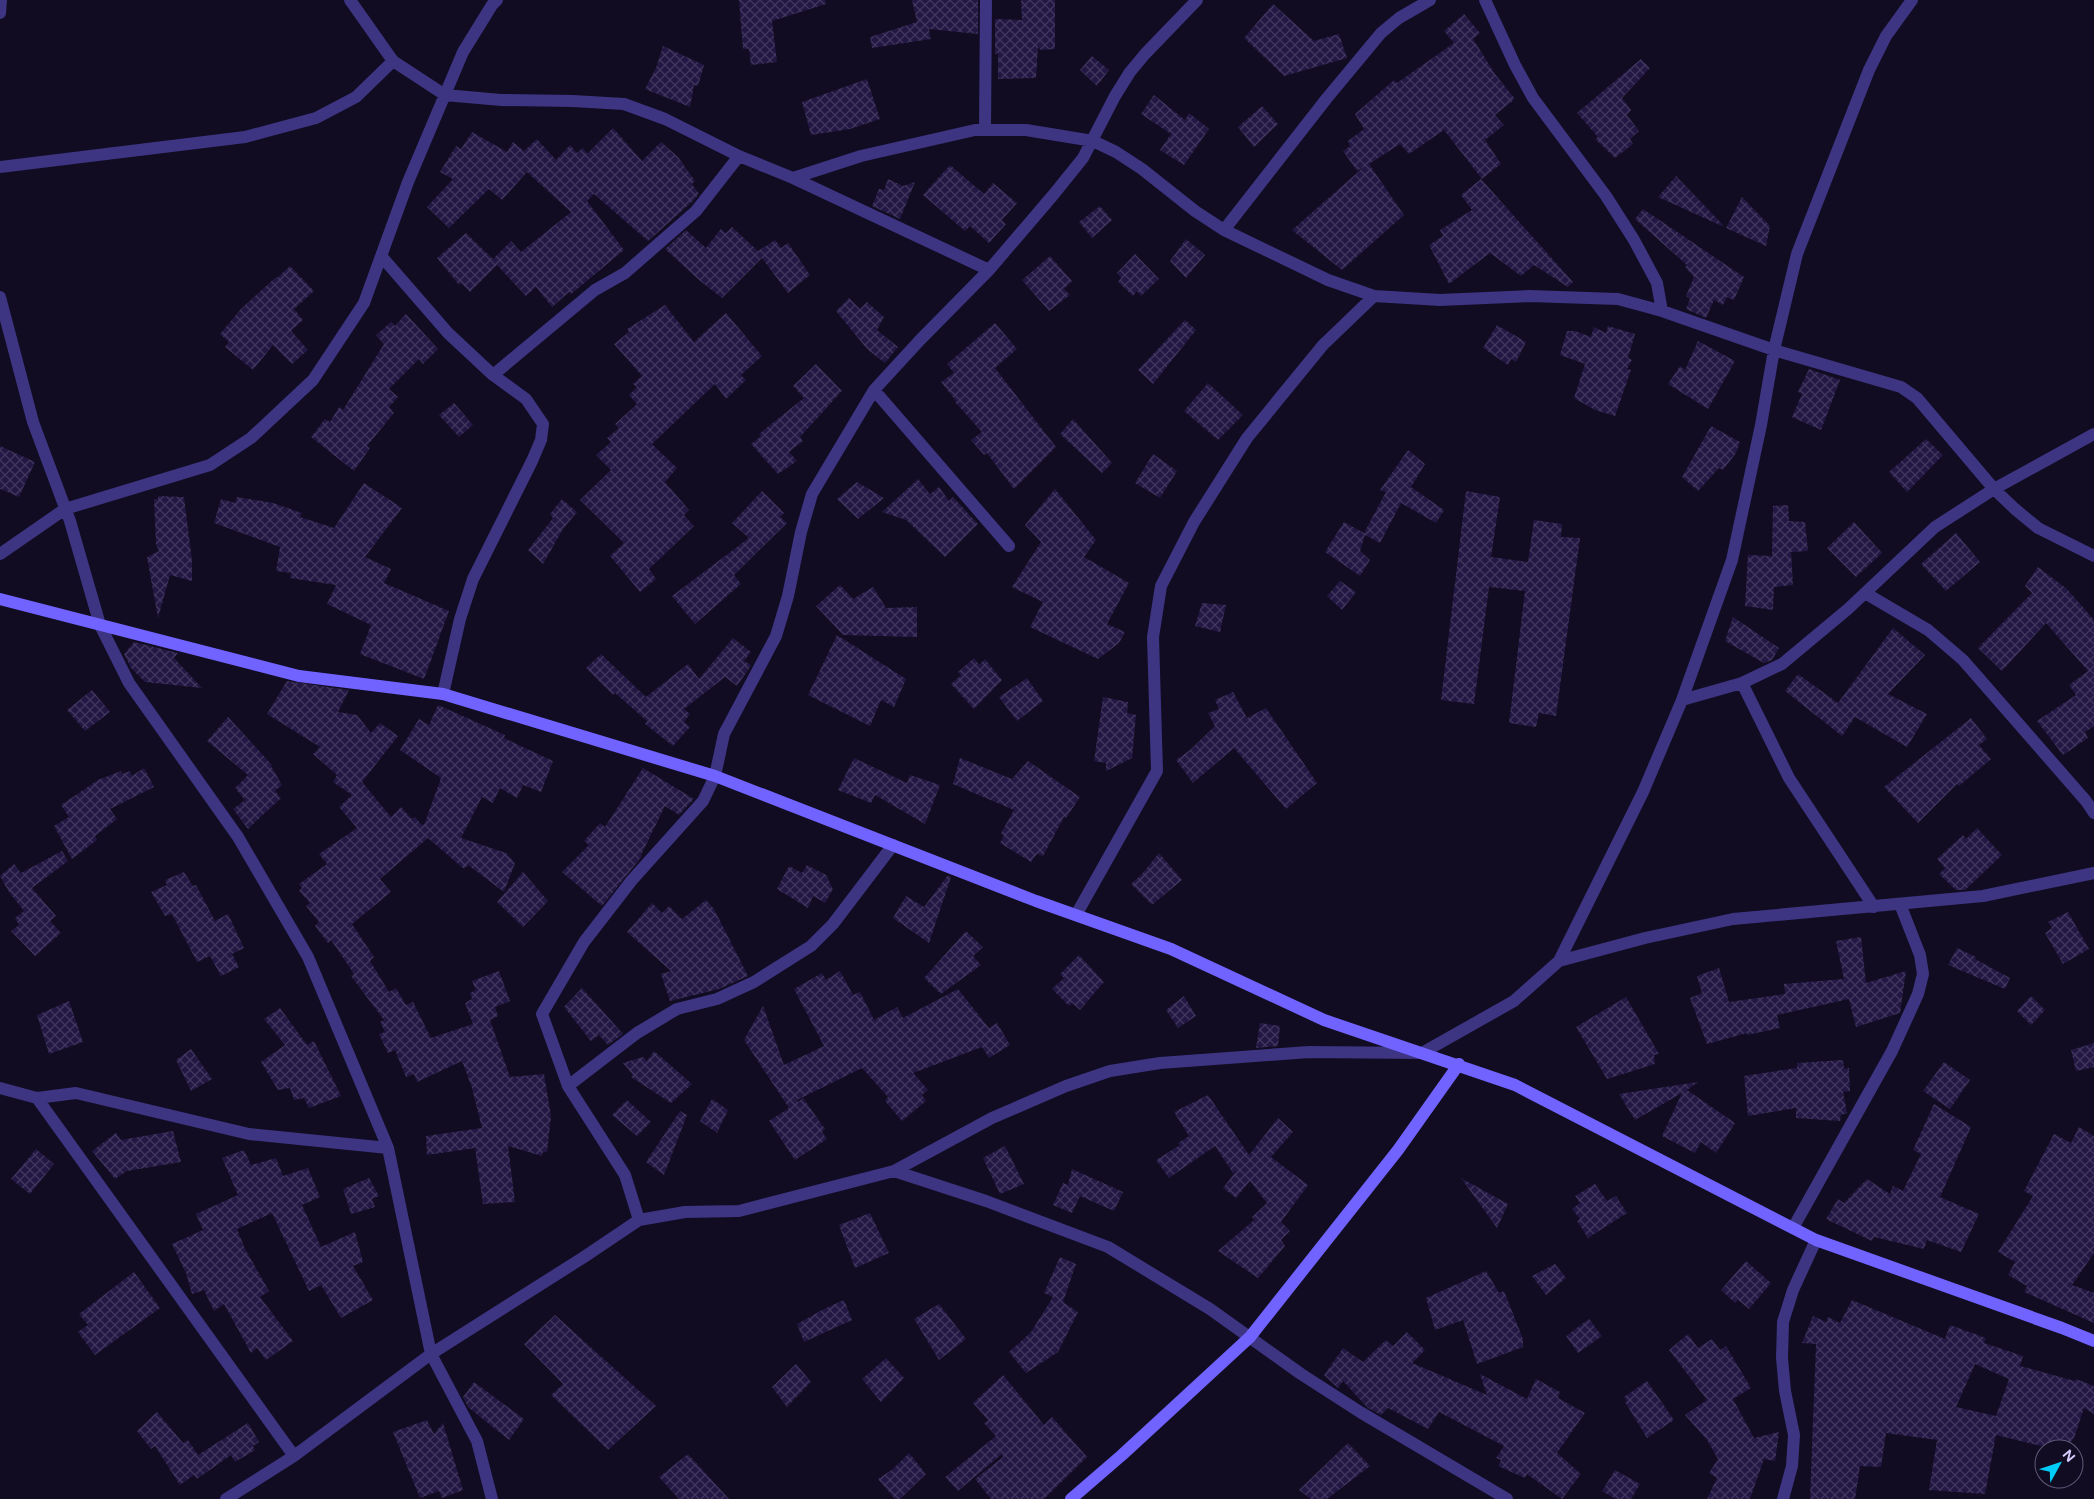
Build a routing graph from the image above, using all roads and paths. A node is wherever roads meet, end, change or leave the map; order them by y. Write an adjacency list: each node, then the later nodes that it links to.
1 (1, 0): 9 (street)
2 (350, 0): 10 (street)
3 (497, 0): 11 (street)
4 (986, 0): 12 (street)
5 (1197, 0): 13 (street)
6 (1430, 0): 17 (street)
7 (1485, 0): 22 (street)
8 (1912, 0): 23 (street)
9 (0, 13)
10 (393, 61): 11 (street); 15 (street)
11 (445, 95): 14 (street); 18 (street)
12 (986, 130): 13 (street); 16 (street)
13 (1093, 141): 17 (street); 19 (street)
14 (739, 156): 16 (street); 24 (street)
15 (0, 167)
16 (793, 178): 19 (street)
17 (1224, 230): 20 (street)
18 (382, 257): 24 (street); 28 (street)
19 (989, 270): 25 (street)
20 (1374, 296): 22 (street); 44 (street)
21 (0, 297): 28 (street)
22 (1662, 311): 23 (street)
23 (1774, 350): 27 (street); 37 (street)
24 (493, 375): 36 (street)
25 (874, 390): 29 (street); 38 (street)
26 (2094, 434): 27 (street)
27 (1994, 489): 31 (street); 32 (street)
28 (66, 508): 30 (street); 34 (street)
29 (1009, 546)
30 (0, 554)
31 (2094, 556)
32 (1865, 593): 35 (street); 39 (street)
33 (0, 599): 34 (street)
34 (100, 625): 36 (street); 51 (street)
35 (1742, 683): 37 (street); 43 (street)
36 (443, 694): 38 (street)
37 (1682, 700): 45 (street)
38 (715, 776): 40 (street); 48 (street)
39 (2094, 814)
40 (893, 845): 44 (street); 48 (street)
41 (2094, 873): 42 (street)
42 (1900, 904): 43 (street); 54 (street)
43 (1874, 907): 45 (street)
44 (1076, 915): 46 (street)
45 (1559, 961): 46 (street)
46 (1422, 1053): 47 (street); 52 (street)
47 (1459, 1064): 54 (street); 56 (street)
48 (568, 1086): 53 (street)
49 (0, 1088): 50 (street)
50 (37, 1098): 51 (street); 59 (street)
51 (388, 1148): 58 (street)
52 (894, 1171): 53 (street); 56 (street)
53 (639, 1220): 58 (street)
54 (1793, 1228): 55 (street)
55 (1816, 1240): 57 (street); 64 (street)
56 (1250, 1337): 62 (street); 63 (street)
57 (2094, 1341)
58 (431, 1354): 59 (street); 61 (street)
59 (294, 1456): 60 (street)
60 (226, 1499)
61 (492, 1499)
62 (1071, 1499)
63 (1507, 1499)
64 (1783, 1499)

